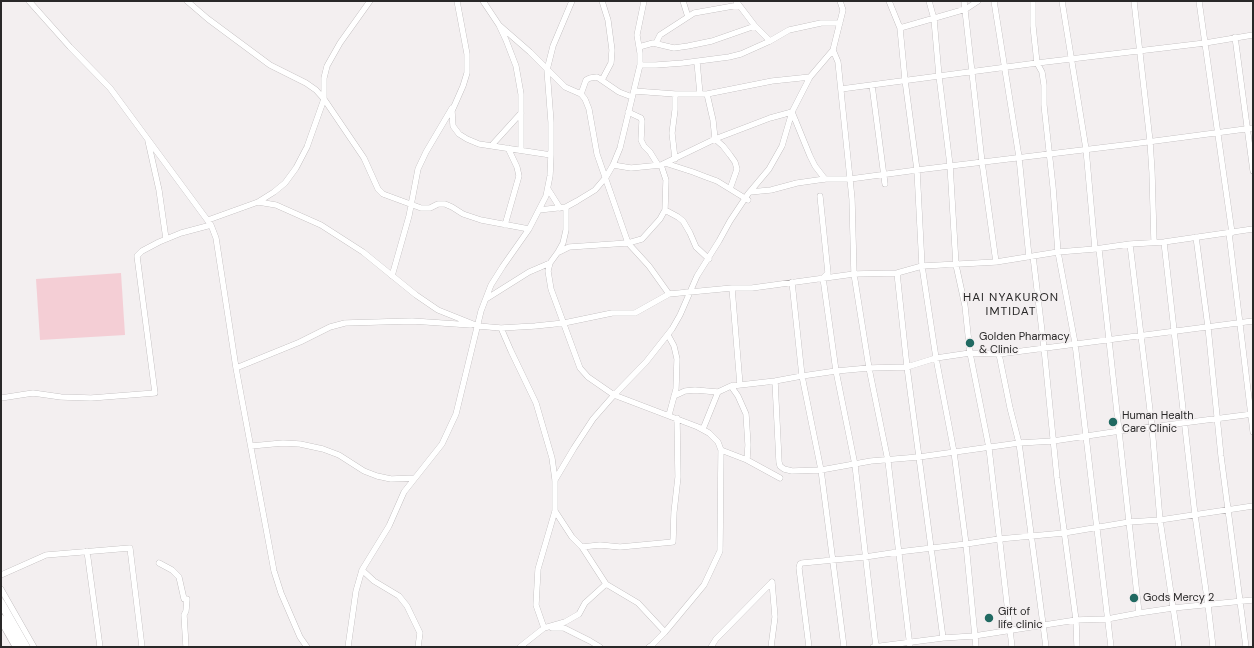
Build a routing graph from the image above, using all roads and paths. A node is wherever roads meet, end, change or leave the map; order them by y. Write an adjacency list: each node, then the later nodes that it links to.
1 (29, 1): 64 (street)
2 (186, 1): 56 (street)
3 (370, 1): 56 (street)
4 (457, 1): 57 (street)
5 (483, 1): 27 (street)
6 (572, 1): 43 (street)
7 (644, 1): 35 (street)
8 (683, 1): 24 (street)
9 (840, 1): 23 (street)
10 (846, 1): 23 (street)
11 (889, 1): 29 (street)
12 (929, 1): 25 (street)
13 (964, 1): 22 (street)
14 (978, 1): 22 (street)
15 (994, 1): 42 (street)
16 (1033, 1): 40 (street)
17 (1062, 1): 38 (street)
18 (1134, 1): 37 (street)
19 (1199, 1): 33 (street)
20 (604, 2): 47 (street)
21 (738, 3): 24 (street); 28 (street)
22 (966, 9): 25 (street); 44 (street)
23 (842, 10): 26 (street)
24 (688, 17): 34 (street)
25 (934, 19): 29 (street); 45 (street)
26 (840, 23): 32 (street); 36 (street)
27 (499, 25): 43 (street); 60 (street)
28 (755, 26): 32 (street); 34 (street)
29 (900, 28): 48 (street)
30 (1253, 35): 31 (street)
31 (1235, 37): 33 (street); 61 (street)
32 (770, 41): 39 (street)
33 (1205, 42): 37 (street); 62 (street)
34 (656, 43): 35 (street)
35 (639, 47): 41 (street)
36 (833, 50): 46 (street); 50 (street)
37 (1140, 50): 38 (street); 65 (street)
38 (1072, 59): 40 (street); 68 (street)
39 (697, 62): 41 (street); 54 (street)
40 (1038, 63): 42 (street); 70 (street)
41 (640, 65): 52 (street)
42 (1005, 67): 44 (street); 72 (street)
43 (547, 70): 51 (street); 71 (street)
44 (972, 72): 45 (street); 74 (street)
45 (939, 76): 48 (street); 77 (street)
46 (810, 77): 55 (street); 59 (street)
47 (602, 80): 51 (street); 52 (street)
48 (905, 80): 49 (street); 78 (street)
49 (872, 85): 50 (street); 80 (street)
50 (841, 89): 82 (street)
51 (581, 94): 81 (street)
52 (633, 94): 53 (street); 58 (street)
53 (675, 94): 54 (street); 73 (street)
54 (700, 94): 55 (street)
55 (707, 94): 63 (street)
56 (324, 99): 90 (street); 91 (street)
57 (454, 104): 66 (street); 91 (street)
58 (628, 112): 75 (street); 76 (street)
59 (792, 112): 63 (street); 83 (street); 87 (street)
60 (521, 113): 66 (street); 69 (street)
61 (1250, 128): 62 (street); 79 (street)
62 (1218, 133): 65 (street); 99 (street)
63 (714, 139): 73 (street); 86 (street)
64 (148, 140): 95 (street); 101 (street)
65 (1150, 141): 68 (street); 102 (street)
66 (492, 145): 67 (street)
67 (508, 148): 69 (street); 96 (street)
68 (1086, 149): 70 (street); 106 (street)
69 (521, 150): 71 (street)
70 (1049, 153): 72 (street); 108 (street)
71 (551, 155): 85 (street)
72 (1020, 157): 74 (street); 109 (street)
73 (675, 159): 75 (street)
74 (982, 162): 77 (street); 111 (street)
75 (662, 164): 76 (street); 86 (street); 94 (street)
76 (612, 165): 81 (street)
77 (950, 166): 78 (street); 113 (street)
78 (917, 170): 80 (street); 114 (street)
79 (1253, 171)
80 (884, 175): 82 (street); 84 (street)
81 (606, 177): 92 (street); 104 (street)
82 (850, 179): 83 (street); 116 (street)
83 (825, 180): 87 (street)
84 (885, 184)
85 (548, 188): 92 (street); 93 (street)
86 (730, 189): 89 (street)
87 (750, 192): 110 (street)
88 (820, 196): 118 (street)
89 (748, 200)
90 (258, 202): 95 (street); 117 (street)
91 (410, 204): 96 (street); 117 (street)
92 (563, 207): 93 (street); 107 (street)
93 (539, 210): 97 (street)
94 (665, 210): 104 (street); 110 (street)
95 (210, 222): 101 (street); 140 (street)
96 (505, 225): 97 (street)
97 (529, 229): 123 (street)
98 (1253, 229): 99 (street)
99 (1230, 233): 100 (street); 125 (street)
100 (1196, 237): 103 (street); 128 (street)
101 (166, 239): 150 (street)
102 (1154, 242): 103 (street); 105 (street)
103 (1164, 242): 130 (street)
104 (628, 243): 107 (street); 122 (street)
105 (1130, 244): 106 (street); 132 (street)
106 (1097, 249): 108 (street); 133 (street)
107 (558, 252): 112 (street)
108 (1058, 252): 109 (street); 134 (street)
109 (1031, 257): 111 (street); 135 (street)
110 (709, 259): 121 (street)
111 (996, 262): 113 (street)
112 (550, 263): 123 (street); 126 (street)
113 (956, 265): 114 (street); 136 (street)
114 (922, 266): 115 (street); 138 (street)
115 (897, 273): 116 (street); 139 (street)
116 (854, 274): 118 (street); 141 (street)
117 (392, 276): 127 (street)
118 (823, 278): 119 (street); 142 (street)
119 (792, 282): 120 (street); 143 (street)
120 (732, 288): 121 (street); 145 (street)
121 (690, 292): 122 (street); 131 (street)
122 (669, 294): 126 (street)
123 (486, 299): 127 (street)
124 (1253, 320): 125 (street)
125 (1239, 322): 128 (street); 151 (street)
126 (564, 323): 129 (street); 148 (street)
127 (478, 326): 129 (street); 140 (street); 172 (street)
128 (1208, 327): 130 (street); 154 (street)
129 (501, 328): 174 (street)
130 (1174, 332): 132 (street); 155 (street)
131 (668, 334): 148 (street); 149 (street)
132 (1141, 334): 133 (street); 156 (street)
133 (1110, 339): 134 (street); 158 (street)
134 (1075, 343): 135 (street); 160 (street)
135 (1044, 348): 137 (street); 161 (street)
136 (970, 354): 137 (street); 138 (street); 164 (street)
137 (1000, 354): 162 (street)
138 (936, 358): 139 (street); 166 (street)
139 (907, 367): 141 (street); 167 (street)
140 (236, 368): 163 (street)
141 (868, 368): 142 (street); 169 (street)
142 (836, 371): 143 (street); 170 (street)
143 (802, 376): 144 (street); 171 (street)
144 (776, 381): 145 (street); 171 (street)
145 (740, 385): 146 (street)
146 (731, 386): 147 (street); 168 (street)
147 (718, 392): 149 (street); 157 (street)
148 (614, 395): 152 (street); 174 (street)
149 (674, 396): 152 (street)
150 (1, 398)
151 (1252, 414): 154 (street); 159 (street)
152 (669, 415): 153 (street)
153 (677, 418): 157 (street); 186 (street)
154 (1217, 418): 155 (street); 176 (street)
155 (1185, 423): 156 (street); 178 (street)
156 (1152, 427): 158 (street); 179 (street)
157 (702, 429): 165 (street)
158 (1120, 431): 160 (street); 180 (street)
159 (1253, 432)
160 (1085, 437): 161 (street); 181 (street)
161 (1053, 441): 162 (street); 182 (street)
162 (1020, 443): 164 (street); 183 (street)
163 (251, 446): 172 (street); 219 (street)
164 (989, 448): 166 (street); 184 (street)
165 (721, 450): 168 (street); 209 (street)
166 (954, 452): 167 (street); 185 (street)
167 (919, 457): 169 (street); 187 (street)
168 (747, 460): 173 (street)
169 (888, 461): 170 (street); 189 (street)
170 (855, 465): 171 (street); 190 (street)
171 (821, 470): 191 (street)
172 (415, 478): 193 (street)
173 (780, 478)
174 (555, 480): 177 (street)
175 (1253, 506): 176 (street)
176 (1229, 509): 178 (street); 198 (street)
177 (555, 511): 186 (street); 207 (street)
178 (1195, 515): 179 (street); 200 (street)
179 (1160, 520): 180 (street); 201 (street)
180 (1129, 522): 181 (street); 202 (street)
181 (1096, 528): 182 (street); 204 (street)
182 (1064, 532): 183 (street); 205 (street)
183 (1032, 535): 184 (street); 206 (street)
184 (999, 539): 185 (street); 208 (street)
185 (966, 544): 187 (street); 210 (street)
186 (582, 547): 195 (street)
187 (931, 548): 189 (street); 211 (street)
188 (86, 551): 194 (street); 216 (street); 217 (street)
189 (898, 552): 190 (street); 212 (street)
190 (865, 557): 191 (street); 229 (street)
191 (832, 561): 227 (street); 228 (street)
192 (159, 563): 218 (street)
193 (362, 570): 220 (street); 221 (street)
194 (1, 575)
195 (606, 584): 207 (street); 209 (street)
196 (1, 589): 215 (street)
197 (1253, 600): 198 (street)
198 (1240, 601): 200 (street); 237 (street)
199 (1, 603): 214 (main road)
200 (1208, 605): 201 (street); 236 (street)
201 (1173, 608): 202 (street); 235 (street)
202 (1139, 613): 204 (street)
203 (1, 619): 213 (main road)
204 (1108, 619): 205 (street); 234 (street)
205 (1076, 620): 206 (street); 233 (street)
206 (1043, 624): 208 (street); 232 (street)
207 (544, 628): 222 (street); 223 (street)
208 (1010, 630): 210 (street); 231 (street)
209 (664, 632): 224 (street)
210 (974, 636): 211 (street); 230 (street)
211 (942, 638): 212 (street)
212 (910, 645): 229 (street)
213 (17, 647)
214 (26, 647)
215 (34, 647)
216 (100, 647)
217 (142, 647)
218 (186, 647)
219 (307, 647)
220 (348, 647)
221 (418, 647)
222 (520, 647)
223 (600, 647)
224 (649, 647)
225 (711, 647): 226 (street)
226 (771, 647)
227 (809, 647)
228 (844, 647)
229 (875, 647)
230 (976, 647)
231 (1012, 647)
232 (1046, 647)
233 (1078, 647)
234 (1111, 647)
235 (1179, 647)
236 (1213, 647)
237 (1246, 647)

